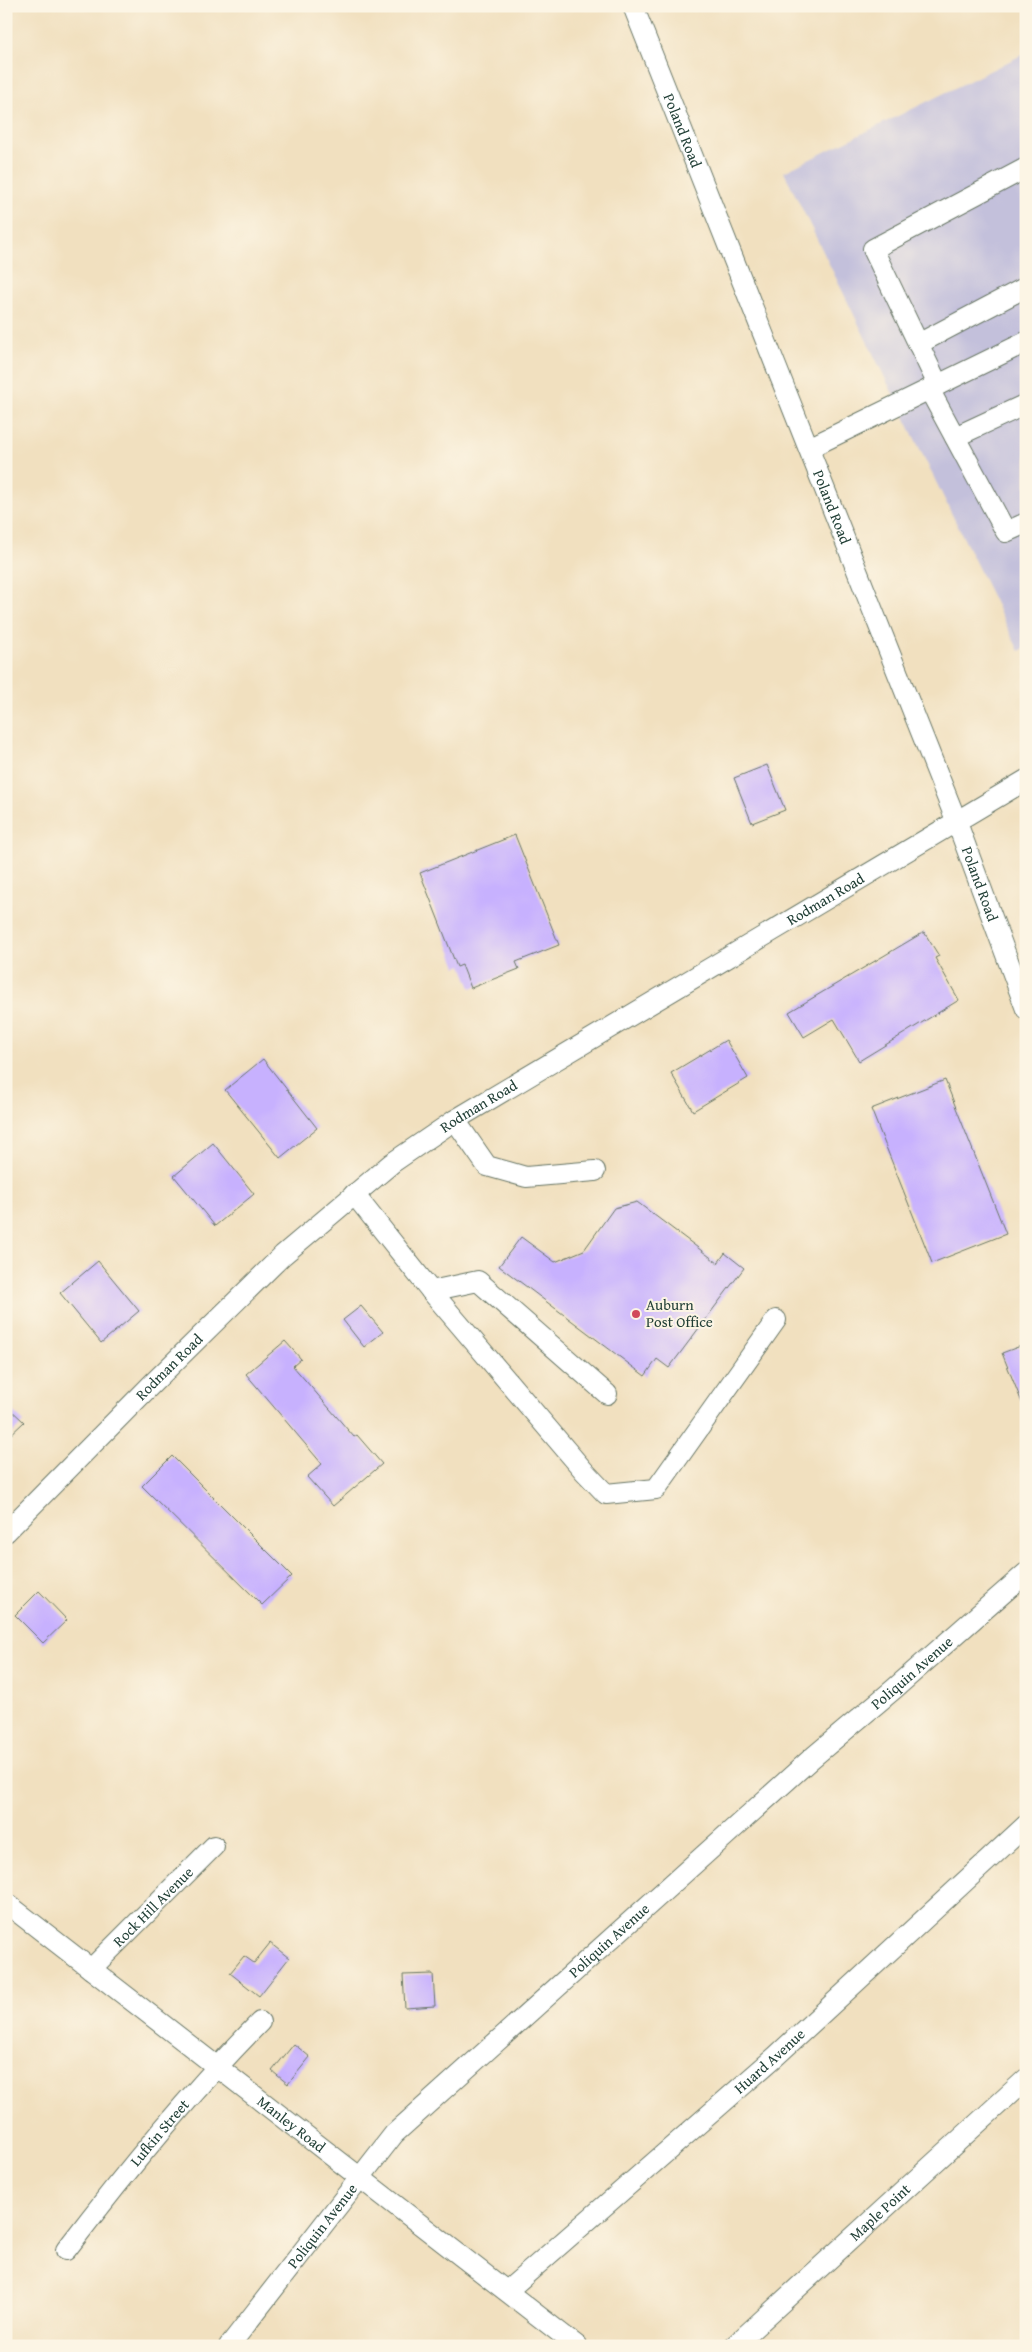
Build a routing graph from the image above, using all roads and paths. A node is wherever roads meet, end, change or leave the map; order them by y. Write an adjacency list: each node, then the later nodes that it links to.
1 (633, 6): 9 (street, Poland Road)
2 (1026, 168): 5 (street)
3 (1026, 287): 5 (street)
4 (1026, 342): 6 (street)
5 (918, 344): 6 (street)
6 (934, 387): 8 (street); 9 (street)
7 (1026, 404): 8 (street)
8 (955, 437): 10 (street)
9 (809, 448): 12 (street, Poland Road)
10 (1026, 522)
11 (1026, 780): 12 (street, Rodman Road)
12 (956, 820): 13 (street, Poland Road); 14 (street, Rodman Road)
13 (1026, 1009)
14 (455, 1120): 15 (street); 16 (street, Rodman Road)
15 (595, 1171)
16 (354, 1194): 17 (street); 20 (street, Rodman Road)
17 (431, 1291): 18 (street); 19 (street)
18 (776, 1320)
19 (607, 1394)
20 (6, 1532)
21 (1026, 1573): 29 (street, Poliquin Avenue)
22 (1026, 1825): 31 (street, Huard Avenue)
23 (214, 1846): 25 (street, Rock Hill Avenue)
24 (6, 1903): 25 (street, Manley Road)
25 (91, 1969): 27 (street, Manley Road)
26 (260, 2022): 27 (street, Lufkin Street)
27 (216, 2066): 29 (street, Manley Road); 30 (street, Lufkin Street)
28 (1026, 2079): 34 (street, Maple Point)
29 (360, 2178): 31 (street, Manley Road); 32 (street, Poliquin Avenue)
30 (66, 2250)
31 (508, 2291): 33 (street, Manley Road)
32 (230, 2346)
33 (577, 2346)
34 (734, 2346)

